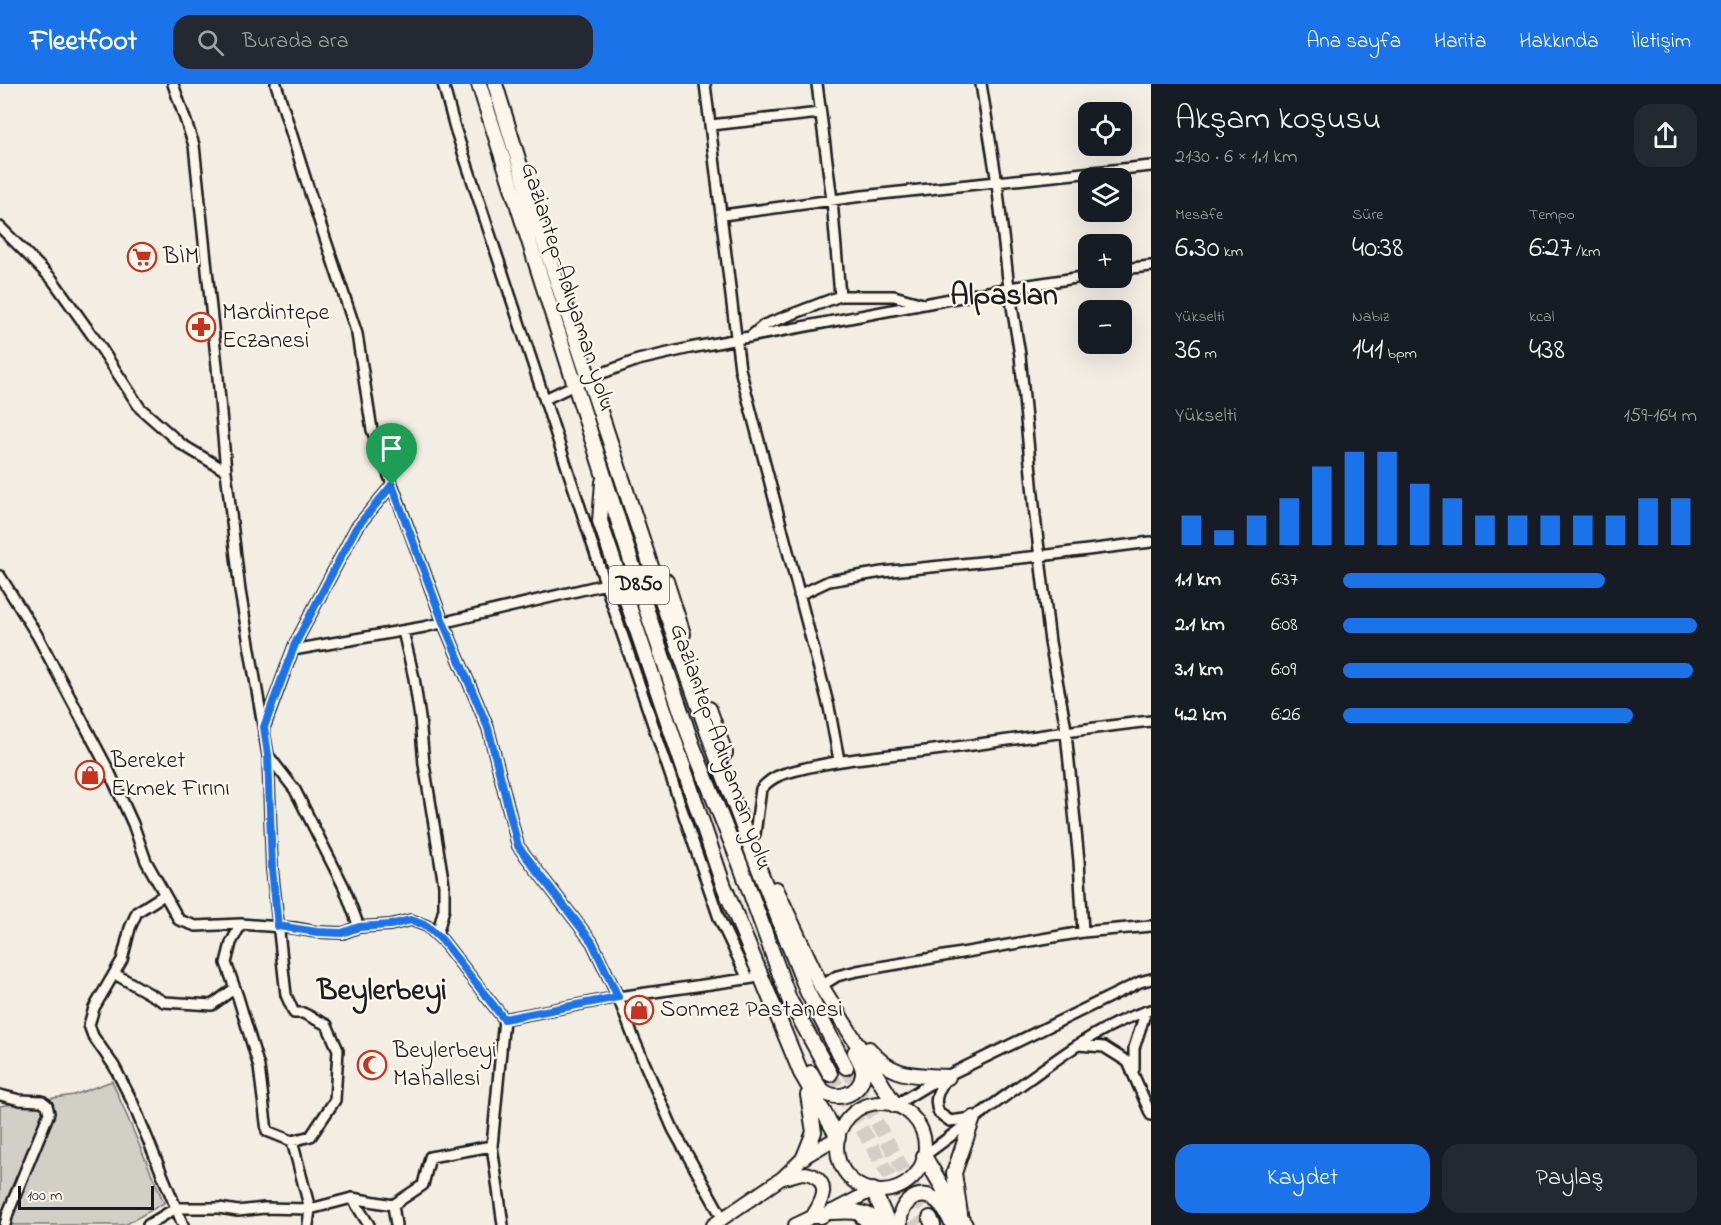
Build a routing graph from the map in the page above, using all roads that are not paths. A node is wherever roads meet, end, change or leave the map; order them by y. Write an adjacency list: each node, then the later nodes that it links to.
1 (173, 84): 28 (street)
2 (276, 84): 30 (street)
3 (443, 84): 26 (street)
4 (479, 84): 25 (highway, Gaziantep-Adıyaman yolu / D850)
5 (495, 84): 24 (highway, Gaziantep-Adıyaman yolu / D850)
6 (705, 84): 10 (street)
7 (817, 84): 9 (street)
8 (981, 84): 12 (street)
9 (820, 112): 10 (street); 13 (street)
10 (711, 124): 14 (street)
11 (1151, 166): 12 (street)
12 (997, 183): 13 (street); 19 (street)
13 (832, 201): 14 (street); 20 (street)
14 (723, 215): 23 (street)
15 (0, 227): 28 (street)
16 (1151, 266): 17 (street)
17 (1132, 268)
18 (1078, 278): 19 (street)
19 (1009, 288): 21 (street); 32 (street)
20 (840, 296): 21 (street); 22 (street)
21 (925, 304): 22 (street)
22 (750, 337): 23 (street)
23 (735, 339): 24 (street); 35 (street)
24 (589, 378): 25 (street); 27 (highway, Gaziantep-Adıyaman yolu / D850)
25 (575, 386): 26 (street); 29 (highway, Gaziantep-Adıyaman yolu / D850)
26 (546, 399): 34 (street)
27 (616, 459): 44 (highway); 63 (highway, Gaziantep-Adıyaman yolu / D850)
28 (226, 471): 40 (street)
29 (603, 474): 53 (highway); 65 (highway, Gaziantep-Adıyaman yolu / D850)
30 (392, 485): 36 (street); 38 (street)
31 (1151, 542): 32 (street)
32 (1040, 556): 35 (street); 41 (street)
33 (0, 576): 45 (street)
34 (606, 584): 36 (street); 53 (street)
35 (799, 595): 43 (street)
36 (443, 622): 37 (street); 57 (street)
37 (403, 631): 38 (street); 51 (street)
38 (293, 650): 40 (street)
39 (1151, 721): 41 (street)
40 (264, 727): 42 (street)
41 (1066, 730): 43 (street); 50 (street)
42 (268, 755): 47 (street); 49 (street)
43 (839, 760): 44 (street)
44 (755, 834): 55 (highway)
45 (164, 895): 46 (street); 52 (street)
46 (241, 924): 47 (street); 56 (street)
47 (278, 926): 49 (street); 73 (street)
48 (1151, 926): 50 (street)
49 (359, 927): 51 (street)
50 (1083, 932): 55 (street)
51 (437, 936): 61 (street)
52 (115, 974): 56 (street); 81 (street)
53 (755, 977): 57 (street); 59 (highway)
54 (1151, 979): 66 (street)
55 (821, 986): 58 (highway); 59 (highway)
56 (235, 987): 73 (street)
57 (618, 997): 61 (street); 87 (street)
58 (832, 1002): 66 (highway); 69 (highway)
59 (772, 1003): 64 (highway)
60 (1148, 1011): 62 (street); 67 (street)
61 (504, 1019): 74 (street)
62 (1077, 1044): 67 (street); 71 (street)
63 (846, 1066)
64 (801, 1073): 72 (highway); 76 (highway)
65 (830, 1074)
66 (948, 1077): 69 (street); 71 (street)
67 (1136, 1077): 70 (street)
68 (0, 1095): 88 (street)
69 (895, 1105): 72 (main road); 75 (main road)
70 (1151, 1114)
71 (974, 1118): 75 (street); 86 (highway)
72 (838, 1137): 76 (main road); 78 (main road)
73 (292, 1142): 82 (street)
74 (492, 1146): 80 (street); 94 (street)
75 (924, 1156): 78 (main road); 86 (highway)
76 (804, 1157): 77 (main road)
77 (782, 1178): 85 (main road); 87 (main road)
78 (873, 1190): 84 (main road); 98 (highway)
79 (352, 1198): 80 (street); 82 (street); 92 (street)
80 (393, 1205): 93 (street)
81 (176, 1208): 82 (street); 89 (street); 90 (street)
82 (310, 1209): 91 (street)
83 (853, 1211): 84 (highway); 96 (street); 97 (highway)
84 (832, 1212): 85 (main road)
85 (812, 1217): 95 (main road)
86 (959, 1221): 99 (highway)
87 (718, 1222)
88 (4, 1225)
89 (148, 1225)
90 (183, 1225)
91 (308, 1225)
92 (369, 1225)
93 (396, 1225)
94 (503, 1225)
95 (795, 1225)
96 (868, 1225)
97 (882, 1225)
98 (889, 1225)
99 (900, 1225)

